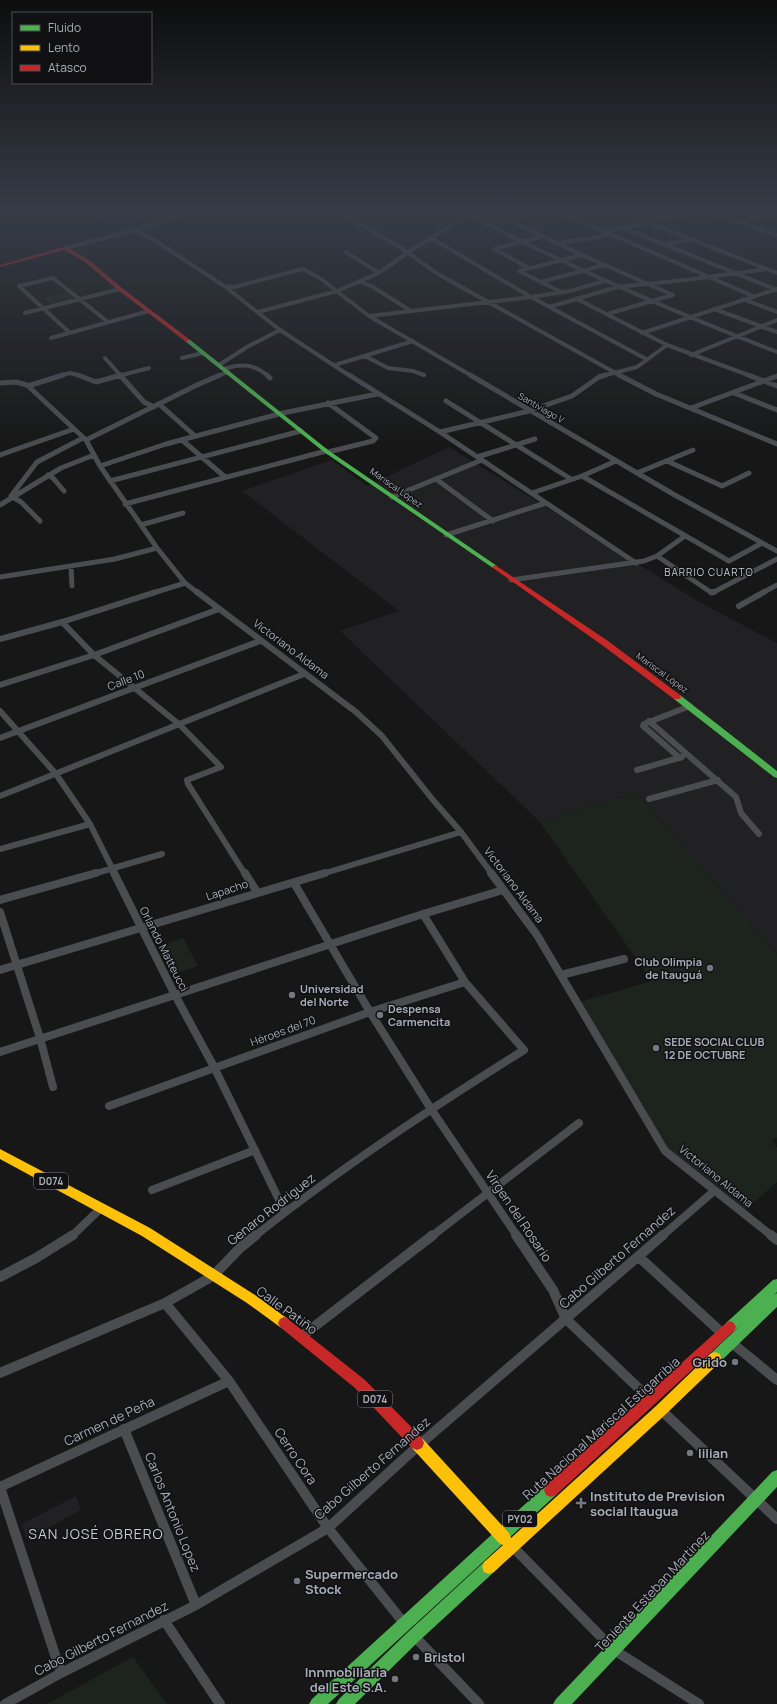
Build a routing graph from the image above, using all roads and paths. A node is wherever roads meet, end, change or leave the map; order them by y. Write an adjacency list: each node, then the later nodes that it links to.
1 (228, 287): 31 (street)
2 (332, 287): 17 (street, Santiviago V)
3 (21, 288): 27 (street)
4 (65, 288): 21 (street)
5 (345, 288): 17 (street)
6 (374, 288): 30 (street)
7 (461, 288): 24 (street)
8 (515, 288): 20 (street)
9 (552, 288): 18 (street)
10 (580, 288): 18 (street)
11 (615, 288): 22 (street)
12 (618, 288): 25 (street)
13 (656, 288): 25 (street)
14 (733, 288): 19 (street)
15 (120, 289): 21 (street); 29 (main road, Mariscal López)
16 (777, 290): 19 (street)
17 (337, 291): 31 (street); 35 (street, Santiviago V)
18 (561, 292): 20 (street)
19 (753, 296): 23 (street)
20 (531, 297): 24 (street); 26 (street)
21 (79, 299): 27 (street); 38 (street)
22 (577, 299): 26 (street); 34 (street)
23 (742, 299): 28 (street); 32 (street)
24 (485, 302): 30 (street); 58 (street)
25 (652, 302): 34 (street); 36 (street)
26 (550, 307): 54 (street)
27 (43, 308): 33 (street); 42 (street)
28 (716, 308): 36 (street); 39 (street)
29 (149, 311): 38 (street); 49 (main road, Mariscal López)
30 (411, 311): 35 (street)
31 (258, 312): 40 (street)
32 (777, 312)
33 (24, 313)
34 (607, 314): 43 (street)
35 (369, 316): 46 (street, Santiviago V)
36 (686, 317): 43 (street); 44 (street)
37 (777, 320): 39 (street)
38 (108, 322): 42 (street)
39 (762, 326): 41 (street); 44 (street)
40 (280, 330): 55 (street); 57 (street)
41 (777, 331)
42 (70, 333): 45 (street)
43 (642, 333): 47 (street)
44 (737, 337): 48 (street); 50 (street)
45 (50, 338)
46 (413, 341): 51 (street); 74 (street, Santiviago V)
47 (666, 345): 50 (street); 54 (street)
48 (777, 352)
49 (203, 353): 53 (street); 57 (main road, Mariscal López)
50 (691, 355): 63 (street)
51 (365, 356): 55 (street); 60 (street)
52 (105, 358): 59 (street)
53 (182, 358)
54 (646, 359): 58 (street)
55 (335, 365): 68 (street)
56 (149, 368): 59 (street)
57 (223, 369): 62 (street); 71 (street); 75 (main road, Mariscal López)
58 (614, 373): 72 (street); 74 (street)
59 (119, 375): 65 (street); 71 (street)
60 (424, 375)
61 (777, 376): 63 (street)
62 (270, 378)
63 (764, 381): 66 (street); 67 (street)
64 (0, 383): 65 (street)
65 (28, 386): 77 (street, Victoriano Aldama)
66 (777, 386)
67 (734, 393): 72 (street); 73 (street)
68 (377, 394): 70 (street); 79 (street)
69 (446, 402): 76 (street)
70 (328, 403): 75 (street); 87 (street)
71 (156, 405): 80 (street); 81 (street)
72 (692, 408): 84 (street)
73 (777, 410)
74 (529, 411): 76 (street); 92 (street, Santiviago V)
75 (279, 414): 78 (main road, Mariscal López); 80 (street)
76 (480, 423): 79 (street); 85 (street)
77 (74, 429): 81 (street, Victoriano Aldama); 88 (street)
78 (301, 431): 87 (main road, Mariscal López); 90 (street)
79 (440, 432): 91 (street)
80 (195, 436): 83 (street)
81 (85, 439): 89 (street, Victoriano Aldama); 105 (street)
82 (535, 439): 85 (street)
83 (182, 440): 90 (street); 94 (street)
84 (777, 444)
85 (516, 445): 91 (street); 101 (street)
86 (693, 450): 93 (street)
87 (327, 451): 99 (street); 106 (main road, Mariscal López)
88 (0, 454)
89 (94, 455): 94 (street, Victoriano Aldama); 97 (street)
90 (204, 458): 99 (street); 102 (street)
91 (479, 458): 100 (street); 104 (street)
92 (616, 461): 96 (street, Santiviago V); 98 (street)
93 (667, 461): 95 (street); 96 (street)
94 (100, 466): 102 (street, Victoriano Aldama)
95 (749, 472)
96 (637, 473): 116 (street, Santiviago V)
97 (48, 475): 103 (street); 105 (street)
98 (582, 476): 101 (street); 115 (street)
99 (225, 477): 108 (street)
100 (436, 479): 106 (street); 112 (street)
101 (572, 480): 104 (street)
102 (110, 481): 108 (street, Victoriano Aldama)
103 (64, 491)
104 (532, 494): 107 (street)
105 (12, 497): 109 (street); 111 (street)
106 (392, 497): 114 (main road, Mariscal López)
107 (546, 503): 112 (street); 121 (street)
108 (125, 504): 113 (street, Victoriano Aldama)
109 (0, 505)
110 (183, 513): 113 (street)
111 (40, 521)
112 (493, 521): 114 (street)
113 (141, 525): 117 (street, Victoriano Aldama)
114 (446, 535): 124 (main road, Mariscal López)
115 (685, 536): 116 (street); 119 (street)
116 (762, 543): 118 (street, Santiviago V)
117 (157, 548): 122 (street); 125 (street, Victoriano Aldama)
118 (775, 549)
119 (657, 556): 120 (street); 121 (street)
120 (777, 559)
121 (636, 563): 124 (street)
122 (71, 566): 123 (street); 127 (street)
123 (0, 577)
124 (511, 580): 139 (main road, Mariscal López)
125 (185, 583): 131 (street, Victoriano Aldama); 132 (street)
126 (777, 585): 128 (street)
127 (72, 586)
128 (771, 589): 129 (street); 130 (street)
129 (777, 592)
130 (739, 606)
131 (219, 609): 134 (street, Victoriano Aldama); 135 (street)
132 (62, 622): 133 (street); 135 (street)
133 (0, 640)
134 (260, 641): 136 (street, Victoriano Aldama); 138 (street, Calle 10)
135 (94, 655): 137 (street); 138 (street)
136 (304, 674): 142 (street); 154 (street, Victoriano Aldama)
137 (0, 685)
138 (133, 688): 142 (street); 143 (street, Calle 10)
139 (690, 706): 141 (street); 149 (main road, Mariscal López)
140 (0, 711): 143 (street, Orlando Matteucci)
141 (650, 721): 145 (street); 146 (street)
142 (180, 725): 148 (street); 161 (street)
143 (19, 732): 144 (street, Calle 10); 148 (street, Orlando Matteucci)
144 (0, 738)
145 (690, 755): 146 (street); 150 (street)
146 (680, 758): 147 (street)
147 (637, 770)
148 (56, 774): 151 (street); 153 (street, Orlando Matteucci)
149 (777, 774)
150 (718, 780): 152 (street); 155 (street)
151 (0, 796)
152 (649, 799)
153 (90, 824): 156 (street); 158 (street, Orlando Matteucci)
154 (460, 832): 159 (street, Lapacho); 160 (street, Victoriano Aldama)
155 (759, 834)
156 (0, 849)
157 (162, 854): 158 (street)
158 (112, 870): 162 (street); 165 (street, Orlando Matteucci)
159 (294, 883): 161 (street, Lapacho); 166 (street, Virgen del Rosario)
160 (503, 890): 164 (street); 170 (street, Victoriano Aldama)
161 (257, 892): 165 (street, Lapacho)
162 (0, 900)
163 (0, 912): 168 (street)
164 (423, 914): 166 (street); 171 (street)
165 (142, 928): 168 (street, Lapacho); 172 (street, Orlando Matteucci)
166 (330, 945): 172 (street); 173 (street, Virgen del Rosario)
167 (624, 959): 170 (street)
168 (17, 964): 169 (street, Lapacho); 174 (street)
169 (0, 970)
170 (561, 975): 184 (street, Victoriano Aldama)
171 (465, 982): 173 (street, Héroes del 70); 179 (street, Genaro Rodriguez)
172 (175, 995): 174 (street); 176 (street, Orlando Matteucci)
173 (370, 1012): 176 (street, Héroes del 70); 179 (street, Virgen del Rosario)
174 (40, 1038): 175 (street); 177 (street)
175 (0, 1052)
176 (214, 1067): 178 (street, Héroes del 70); 181 (street, Orlando Matteucci)
177 (53, 1087)
178 (110, 1106)
179 (431, 1109): 185 (street, Virgen del Rosario); 187 (street, Genaro Rodriguez)
180 (579, 1123): 185 (street)
181 (255, 1150): 183 (street); 187 (street, Orlando Matteucci)
182 (0, 1154): 186 (main road, Calle Patiño / D074)
183 (152, 1190)
184 (714, 1192): 188 (street, Victoriano Aldama); 189 (street, Cabo Gilberto Fernandez)
185 (487, 1193): 195 (street, Virgen del Rosario); 197 (street)
186 (101, 1208): 190 (street); 191 (main road, Calle Patiño / D074)
187 (285, 1212): 191 (street, Genaro Rodriguez)
188 (777, 1240)
189 (638, 1257): 195 (street, Cabo Gilberto Fernandez); 196 (street)
190 (0, 1276)
191 (213, 1276): 194 (street, Genaro Rodriguez); 197 (main road, Calle Patiño / D074)
192 (777, 1284): 196 (main road, Ruta Nacional Mariscal Estigarribia / PY02)
193 (777, 1299): 198 (main road, PY02)
194 (165, 1304): 199 (street, Genaro Rodriguez); 201 (street, Cerro Cora)
195 (566, 1318): 202 (street, Virgen del Rosario); 205 (street, Cabo Gilberto Fernandez)
196 (723, 1334): 202 (main road, Ruta Nacional Mariscal Estigarribia / PY02)
197 (302, 1336): 205 (main road, Calle Patiño / D074)
198 (731, 1342): 200 (street); 203 (main road, PY02)
199 (0, 1373)
200 (777, 1380)
201 (229, 1381): 204 (street, Carmen de Peña); 210 (street, Cerro Cora)
202 (651, 1400): 203 (street, Virgen del Rosario); 211 (main road, Ruta Nacional Mariscal Estigarribia / PY02)
203 (661, 1410): 208 (street, Virgen del Rosario); 212 (main road, PY02)
204 (124, 1429): 207 (street, Carmen de Peña); 213 (street, Carlos Antonio Lopez)
205 (420, 1445): 210 (street, Cabo Gilberto Fernandez); 211 (main road, Calle Patiño / D074)
206 (777, 1477): 208 (main road, Teniente Esteban Martinez)
207 (0, 1487): 218 (street)
208 (756, 1500): 209 (street, Virgen del Rosario); 217 (main road, Teniente Esteban Martinez)
209 (777, 1519)
210 (328, 1528): 213 (street, Cabo Gilberto Fernandez); 215 (street, Cerro Cora)
211 (502, 1536): 212 (main road, Calle Patiño / D074); 215 (main road, Ruta Nacional Mariscal Estigarribia / PY02)
212 (513, 1547): 216 (main road, PY02); 217 (street)
213 (196, 1605): 214 (street, Cabo Gilberto Fernandez)
214 (164, 1620): 218 (street, Cabo Gilberto Fernandez); 220 (street)
215 (404, 1623): 221 (main road, Ruta Nacional Mariscal Estigarribia / PY02)
216 (414, 1636): 222 (main road, PY02); 223 (street)
217 (614, 1650): 224 (main road, Teniente Esteban Martinez); 225 (street)
218 (61, 1674): 219 (street, Cabo Gilberto Fernandez)
219 (5, 1704)
220 (220, 1704)
221 (317, 1704)
222 (344, 1704)
223 (479, 1704)
224 (561, 1704)
225 (699, 1704)

